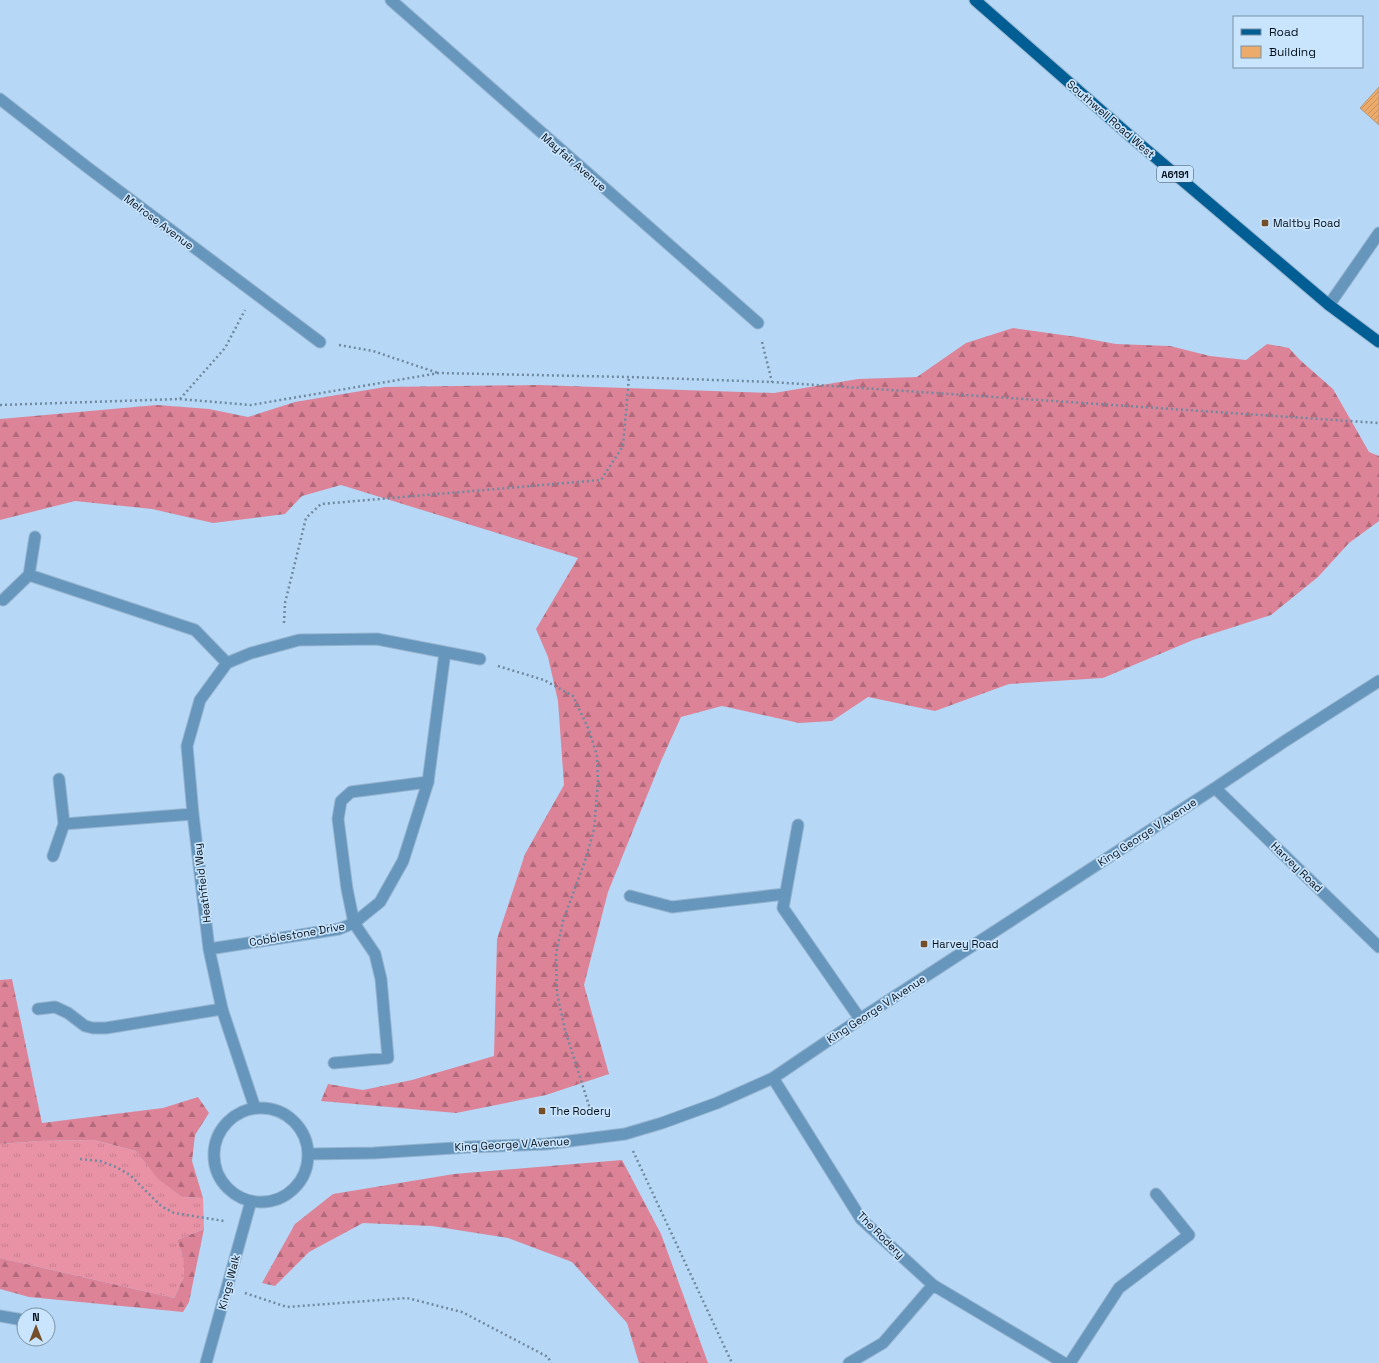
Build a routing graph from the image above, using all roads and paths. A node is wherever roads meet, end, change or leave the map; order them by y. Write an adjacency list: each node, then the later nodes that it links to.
1 (391, 0): 7 (street, Mayfair Avenue)
2 (975, 0): 6 (main road, Southwell Road West / A6191)
3 (0, 99): 5 (street, Melrose Avenue)
4 (1379, 233): 6 (street)
5 (254, 293): 8 (street, Melrose Avenue); 13 (path)
6 (1329, 304): 9 (main road, Southwell Road West / A6191)
7 (758, 324): 12 (path)
8 (320, 342): 10 (path)
9 (1379, 342)
10 (439, 373): 11 (path); 13 (path)
11 (629, 377): 12 (path); 19 (path)
12 (772, 382): 15 (path)
13 (179, 399): 14 (path)
14 (0, 405)
15 (1379, 423)
16 (35, 537): 17 (street)
17 (29, 575): 18 (street); 22 (street)
18 (3, 600)
19 (283, 644): 20 (street); 22 (street)
20 (445, 652): 21 (street); 25 (street, Cobblestone Drive)
21 (480, 659): 43 (path)
22 (227, 662): 27 (street, Heathfield Way)
23 (1379, 681): 26 (street, King George V Avenue)
24 (59, 779): 28 (street)
25 (428, 782): 33 (street, Cobblestone Drive); 33 (street)
26 (1215, 788): 34 (street, Harvey Road); 38 (street, King George V Avenue)
27 (193, 814): 28 (street); 35 (street, Heathfield Way)
28 (64, 824): 30 (street)
29 (798, 825): 31 (street)
30 (53, 856)
31 (785, 894): 32 (street); 38 (street)
32 (630, 896)
33 (354, 923): 35 (street, Cobblestone Drive); 39 (street)
34 (1379, 947)
35 (209, 949): 37 (street, Heathfield Way)
36 (38, 1008): 37 (street)
37 (222, 1009): 41 (street, Heathfield Way)
38 (860, 1019): 40 (street, King George V Avenue)
39 (334, 1063)
40 (773, 1078): 42 (street, King George V Avenue); 49 (street, The Rodery)
41 (255, 1108): 44 (street); 47 (street)
42 (625, 1134): 43 (street, King George V Avenue); 55 (path)
43 (599, 1137): 44 (street, King George V Avenue)
44 (308, 1154): 47 (street)
45 (80, 1159): 48 (path)
46 (1156, 1194): 58 (street)
47 (251, 1201): 48 (street, Kings Walk)
48 (244, 1225): 50 (street, Kings Walk)
49 (933, 1285): 56 (street); 57 (street, The Rodery)
50 (228, 1287): 53 (street, Kings Walk); 54 (path)
51 (0, 1316): 52 (street)
52 (16, 1319)
53 (206, 1363)
54 (551, 1363)
55 (732, 1363)
56 (849, 1363)
57 (1064, 1363)
58 (1070, 1363)

